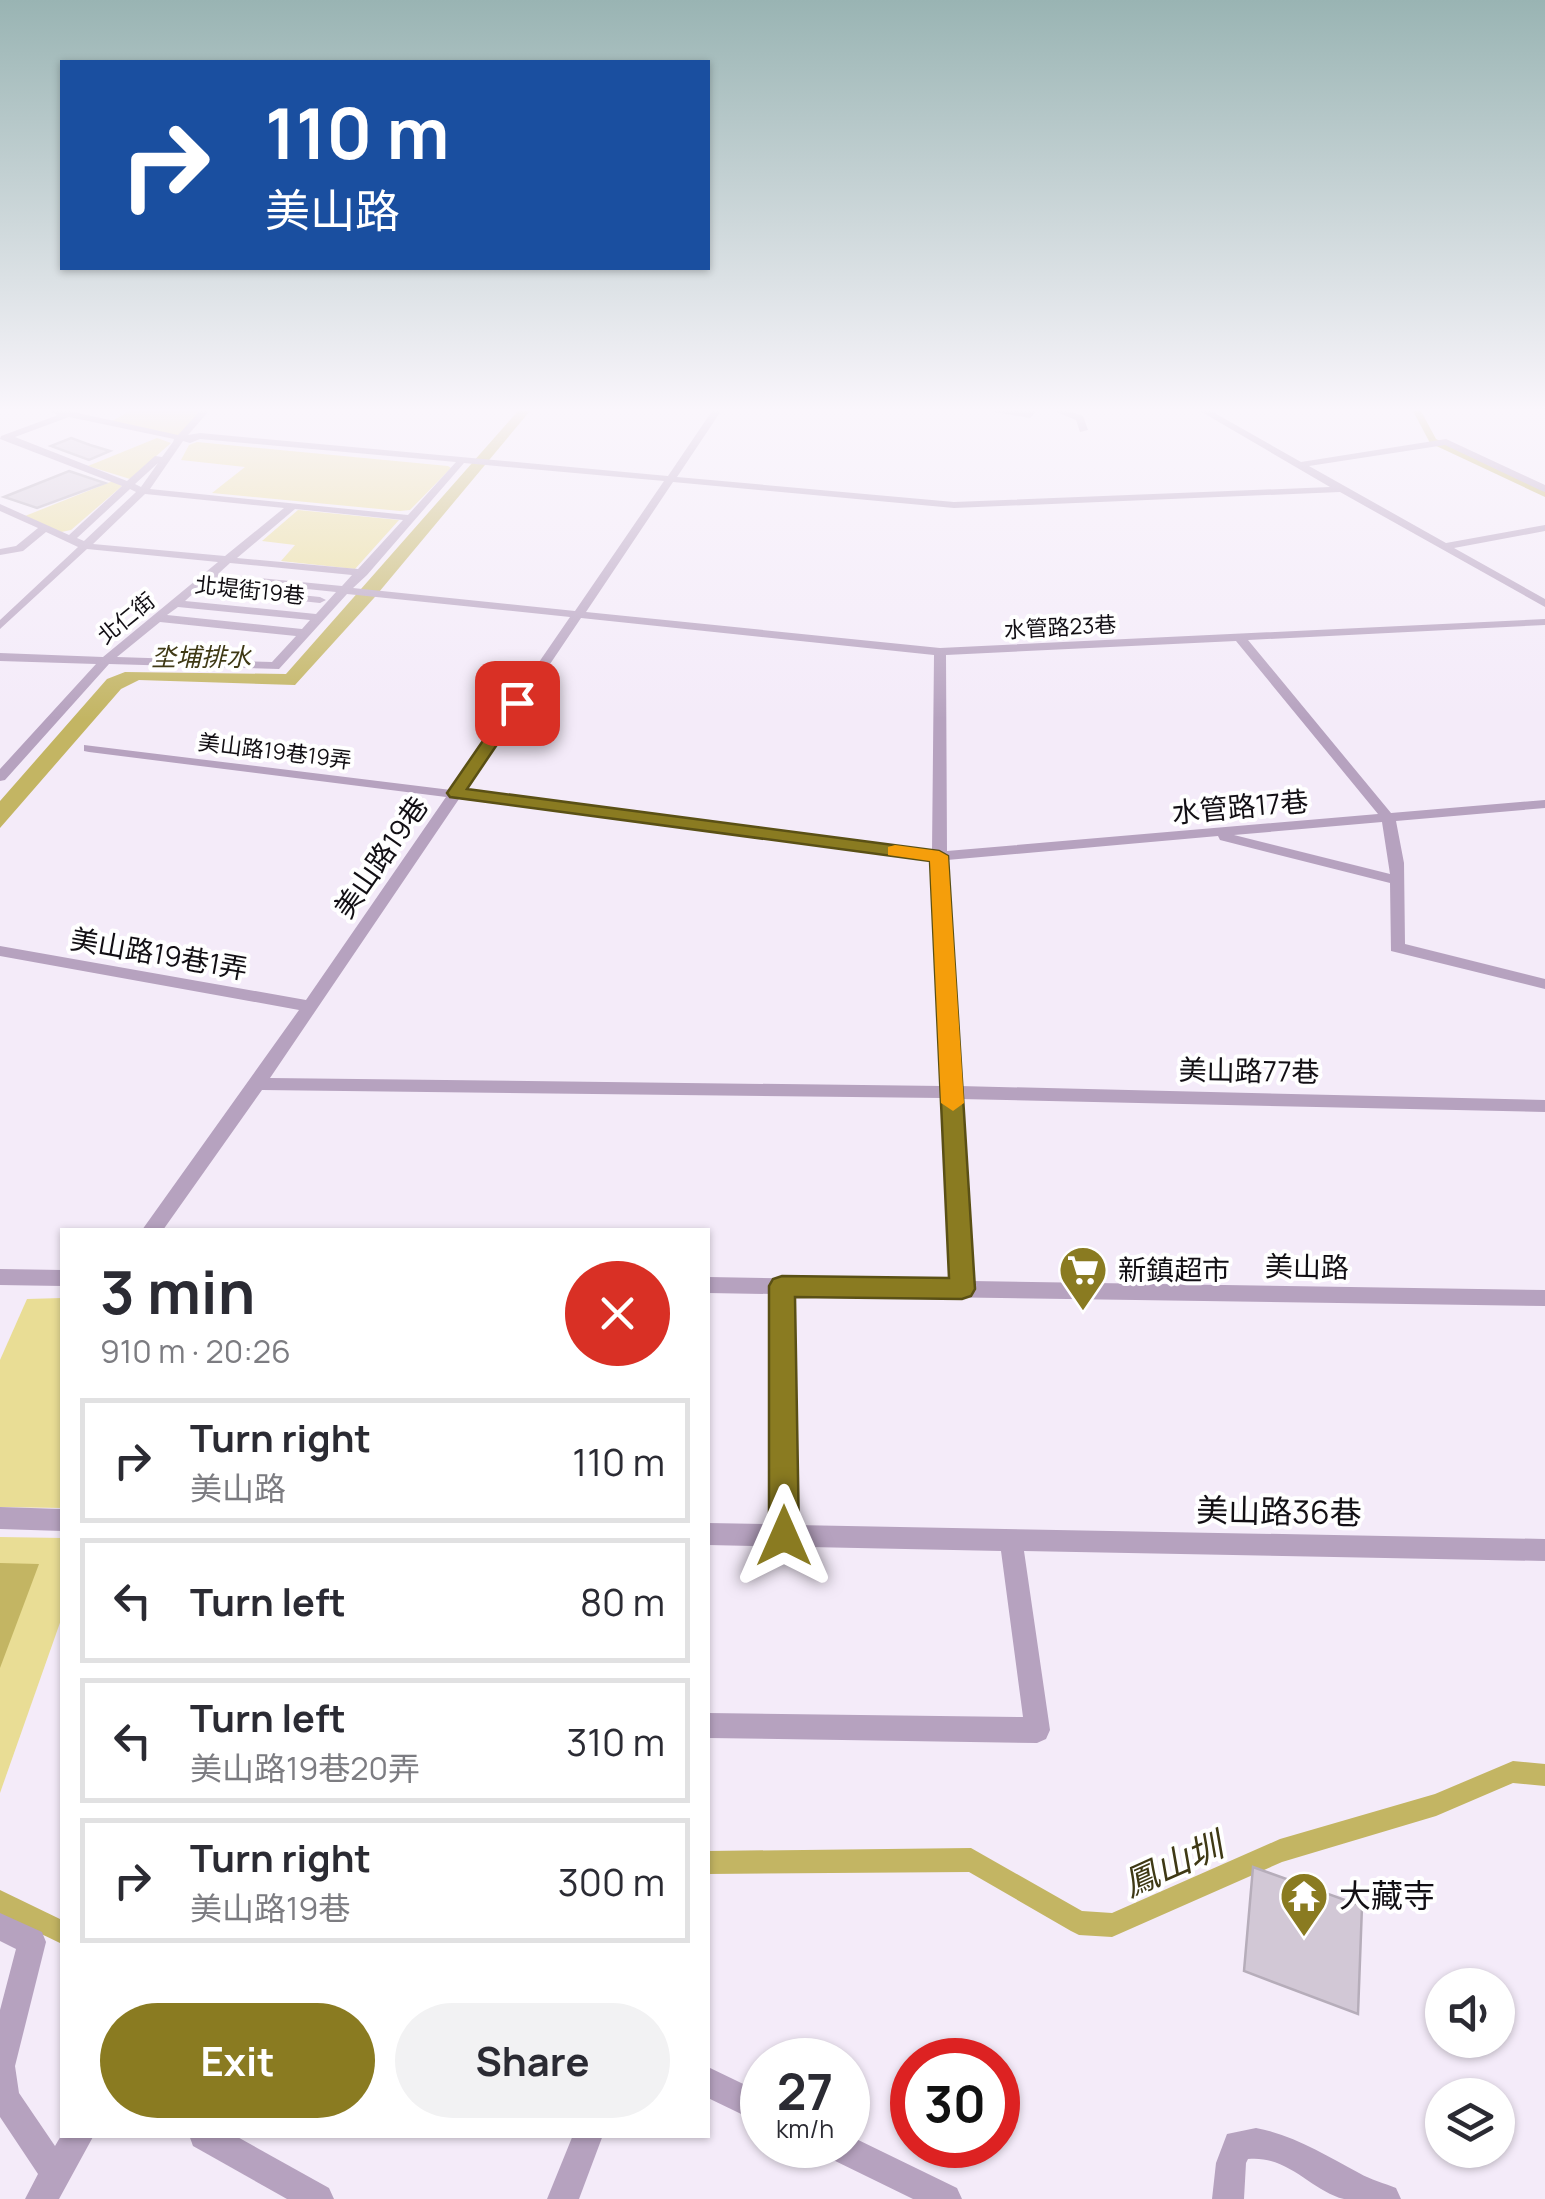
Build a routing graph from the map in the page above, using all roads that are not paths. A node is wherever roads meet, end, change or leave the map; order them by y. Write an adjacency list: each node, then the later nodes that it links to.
1 (14, 514): 10 (street)
2 (97, 514): 12 (street)
3 (119, 514): 13 (street)
4 (284, 514): 16 (street, 北仁街)
5 (369, 514): 9 (street)
6 (416, 514): 9 (street)
7 (646, 514): 24 (street, 美山路19巷)
8 (1385, 514): 14 (street)
9 (412, 518): 17 (street)
10 (45, 528): 12 (street); 15 (street)
11 (1545, 528): 14 (street)
12 (70, 539): 13 (street)
13 (84, 546): 16 (street); 28 (street)
14 (1444, 547): 23 (street)
15 (0, 552)
16 (231, 560): 17 (street); 18 (street, 北仁街)
17 (362, 572): 20 (street)
18 (210, 576): 19 (street, 北仁街); 20 (street, 水管路23巷)
19 (196, 587): 21 (street); 22 (street, 北仁街)
20 (349, 591): 21 (street); 24 (street, 水管路23巷)
21 (335, 602): 26 (street)
22 (176, 603): 25 (street, 北仁街); 26 (street, 北堤街19巷)
23 (1545, 604)
24 (578, 613): 31 (street, 水管路23巷); 36 (street, 美山路19巷)
25 (158, 618): 29 (street); 33 (street, 北仁街)
26 (320, 618): 29 (street)
27 (1545, 622): 30 (street, 水管路23巷)
28 (0, 626)
29 (306, 633): 33 (street)
30 (1240, 638): 31 (street, 水管路23巷); 38 (street)
31 (940, 652): 40 (street)
32 (0, 657): 33 (street)
33 (106, 660): 35 (street, 北仁街)
34 (89, 748): 36 (street, 美山路19巷19弄)
35 (3, 770)
36 (456, 793): 40 (street, 美山路19巷19弄); 44 (street, 美山路19巷)
37 (1545, 804): 38 (street, 水管路17巷)
38 (1388, 818): 39 (street, 水管路17巷); 41 (street)
39 (1220, 834): 40 (street, 水管路17巷); 41 (street)
40 (939, 856): 46 (street)
41 (1398, 881): 43 (street)
42 (0, 951): 44 (street, 美山路19巷1弄)
43 (1545, 984)
44 (309, 1006): 45 (street, 美山路19巷)
45 (257, 1084): 46 (street, 美山路77巷); 48 (street, 美山路19巷)
46 (952, 1092): 47 (street, 美山路77巷); 53 (street)
47 (1545, 1106)
48 (153, 1228)
49 (0, 1277): 50 (street)
50 (60, 1278)
51 (710, 1285): 52 (street, 美山路)
52 (782, 1286): 53 (street, 美山路); 58 (street)
53 (962, 1289): 54 (street, 美山路)
54 (1545, 1298)
55 (0, 1518): 56 (street)
56 (60, 1520)
57 (710, 1534): 58 (street, 美山路36巷)
58 (784, 1536): 59 (street, 美山路36巷)
59 (1011, 1540): 60 (street, 美山路36巷); 61 (street)
60 (1545, 1550)
61 (710, 1726)
62 (0, 1927): 69 (street)
63 (710, 2083): 64 (street)
64 (740, 2098)
65 (78, 2138): 69 (street)
66 (209, 2138): 70 (street)
67 (587, 2138): 71 (street)
68 (870, 2162): 72 (street)
69 (49, 2187)
70 (318, 2199)
71 (564, 2199)
72 (946, 2199)
73 (1228, 2199): 74 (street)
74 (1385, 2199)

